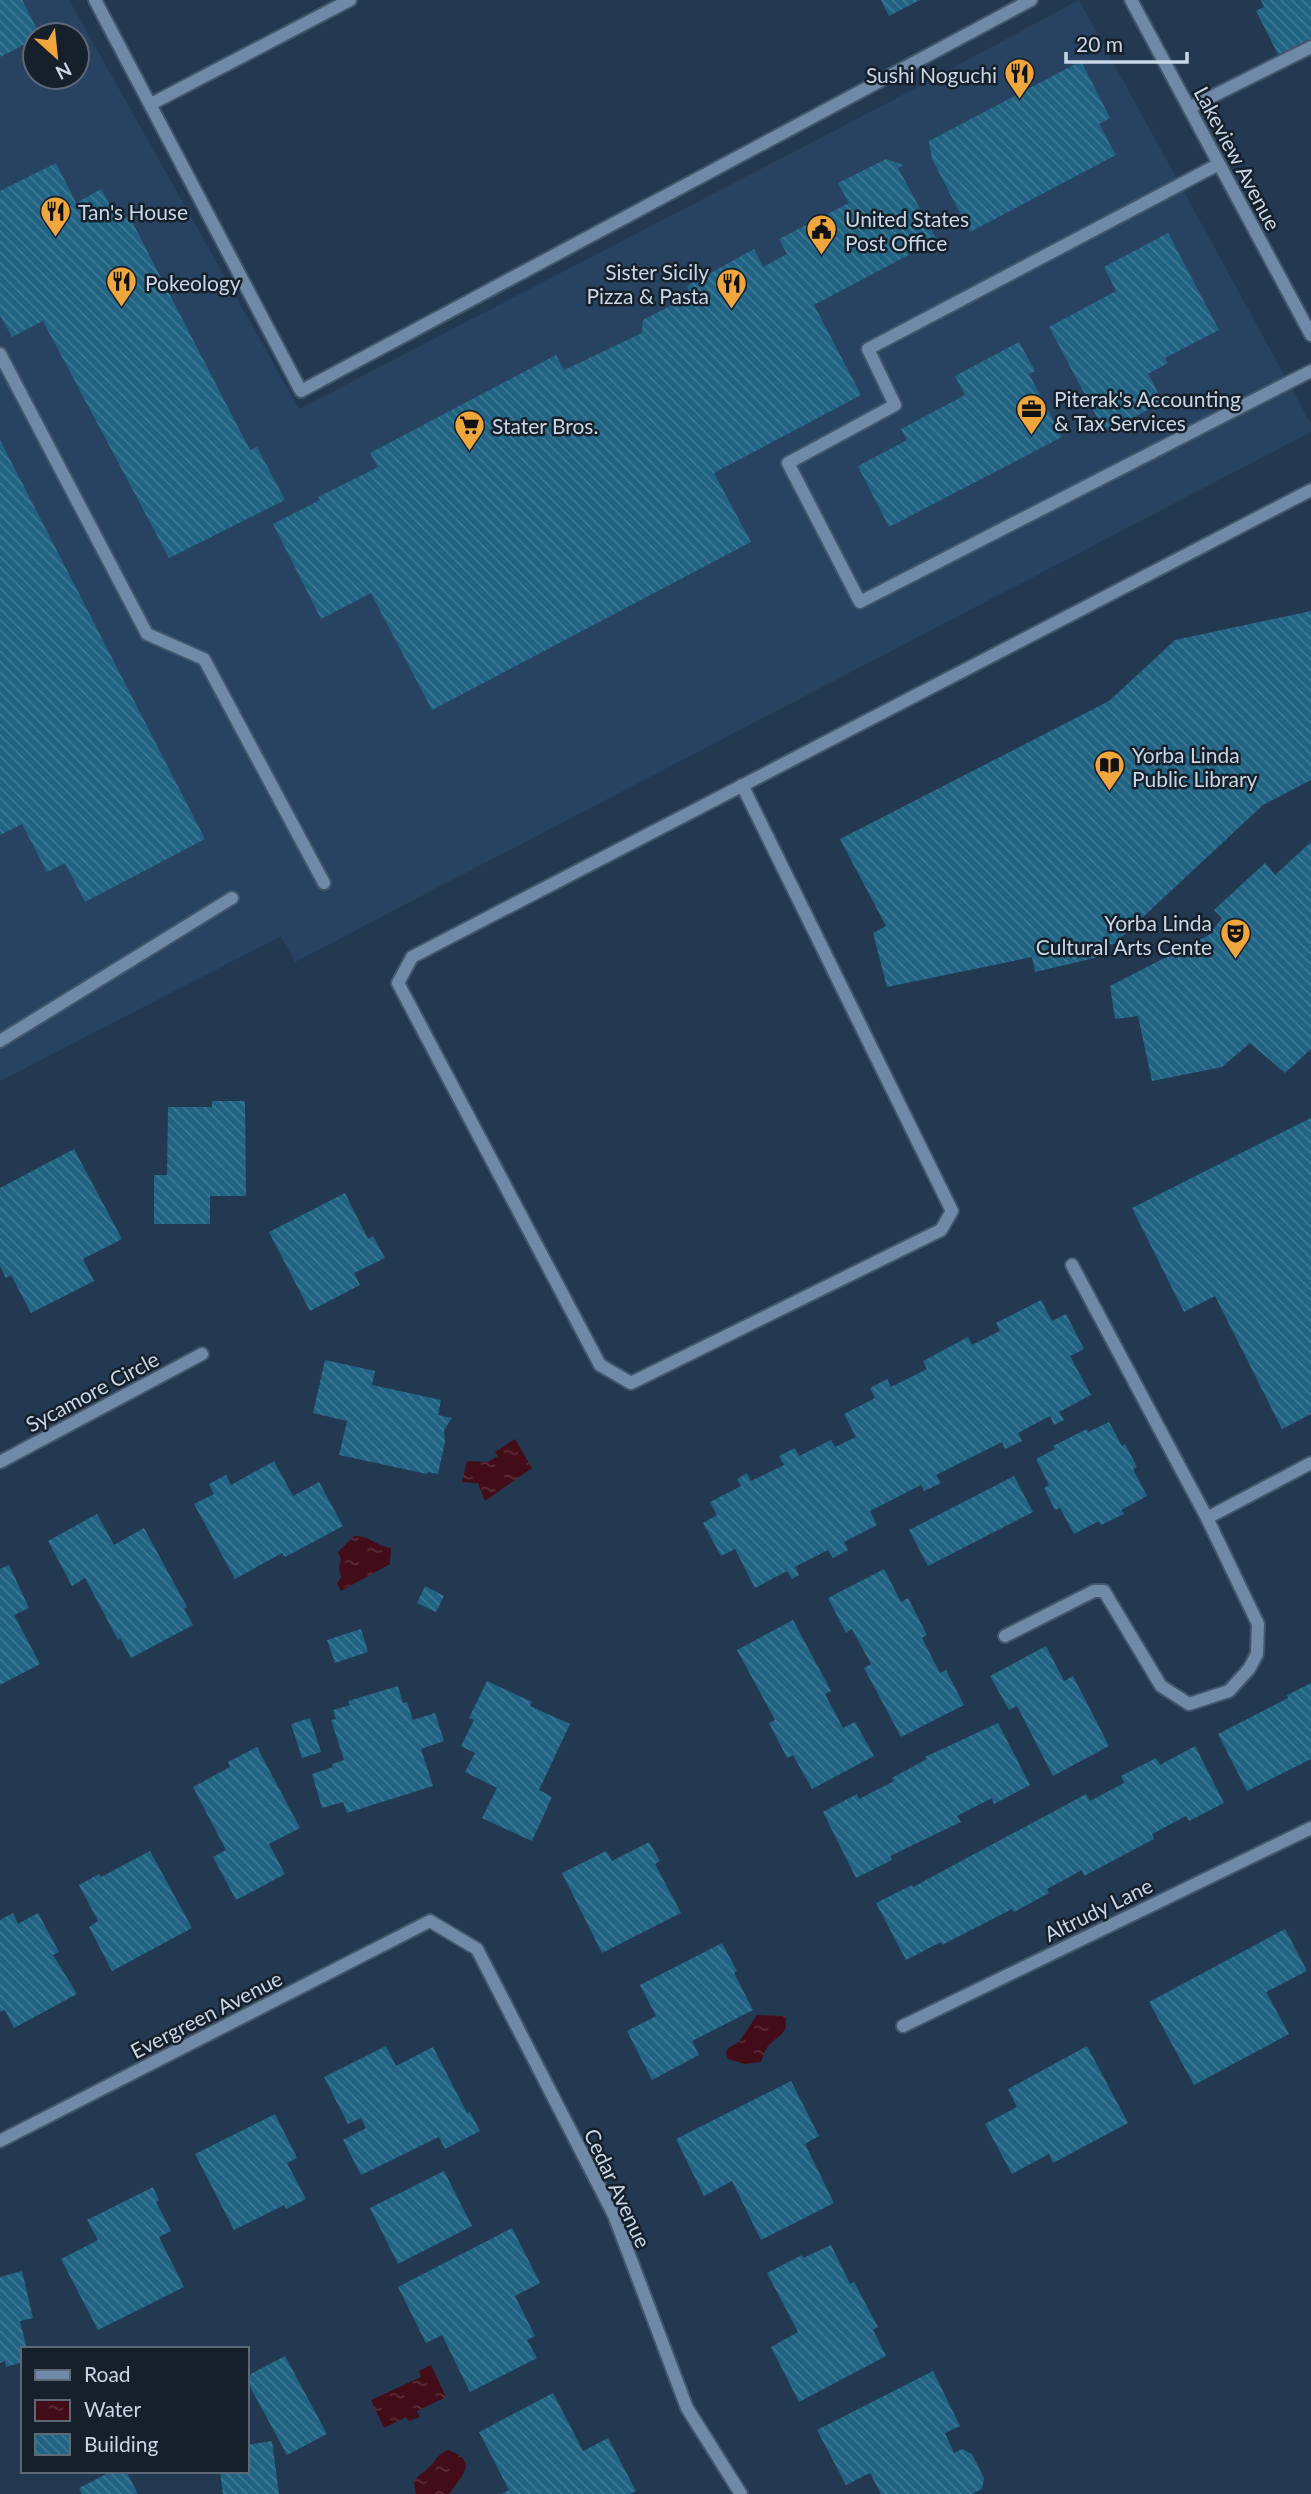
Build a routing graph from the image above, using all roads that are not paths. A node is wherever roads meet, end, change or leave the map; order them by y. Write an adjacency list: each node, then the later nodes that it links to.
1 (95, 0): 6 (street)
2 (350, 0): 6 (street)
3 (1031, 0): 6 (street)
4 (1131, 0): 7 (street, Lakeview Avenue)
5 (1311, 47): 7 (street)
6 (151, 104)
7 (1189, 108): 8 (street, Lakeview Avenue)
8 (1219, 164): 9 (street, Lakeview Avenue); 11 (street)
9 (1311, 335)
10 (0, 354): 14 (street)
11 (1311, 371)
12 (1311, 490): 13 (street)
13 (742, 785): 13 (street)
14 (324, 883)
15 (232, 898): 16 (street)
16 (0, 1041)
17 (1072, 1265): 21 (street)
18 (202, 1353): 19 (street, Sycamore Circle)
19 (0, 1462)
20 (1311, 1463): 21 (street)
21 (1207, 1518): 22 (street)
22 (1005, 1636)
23 (1311, 1828): 25 (street, Altrudy Lane)
24 (430, 1921): 26 (street, Evergreen Avenue); 27 (street, Cedar Avenue)
25 (903, 2026)
26 (0, 2141)
27 (741, 2494)

